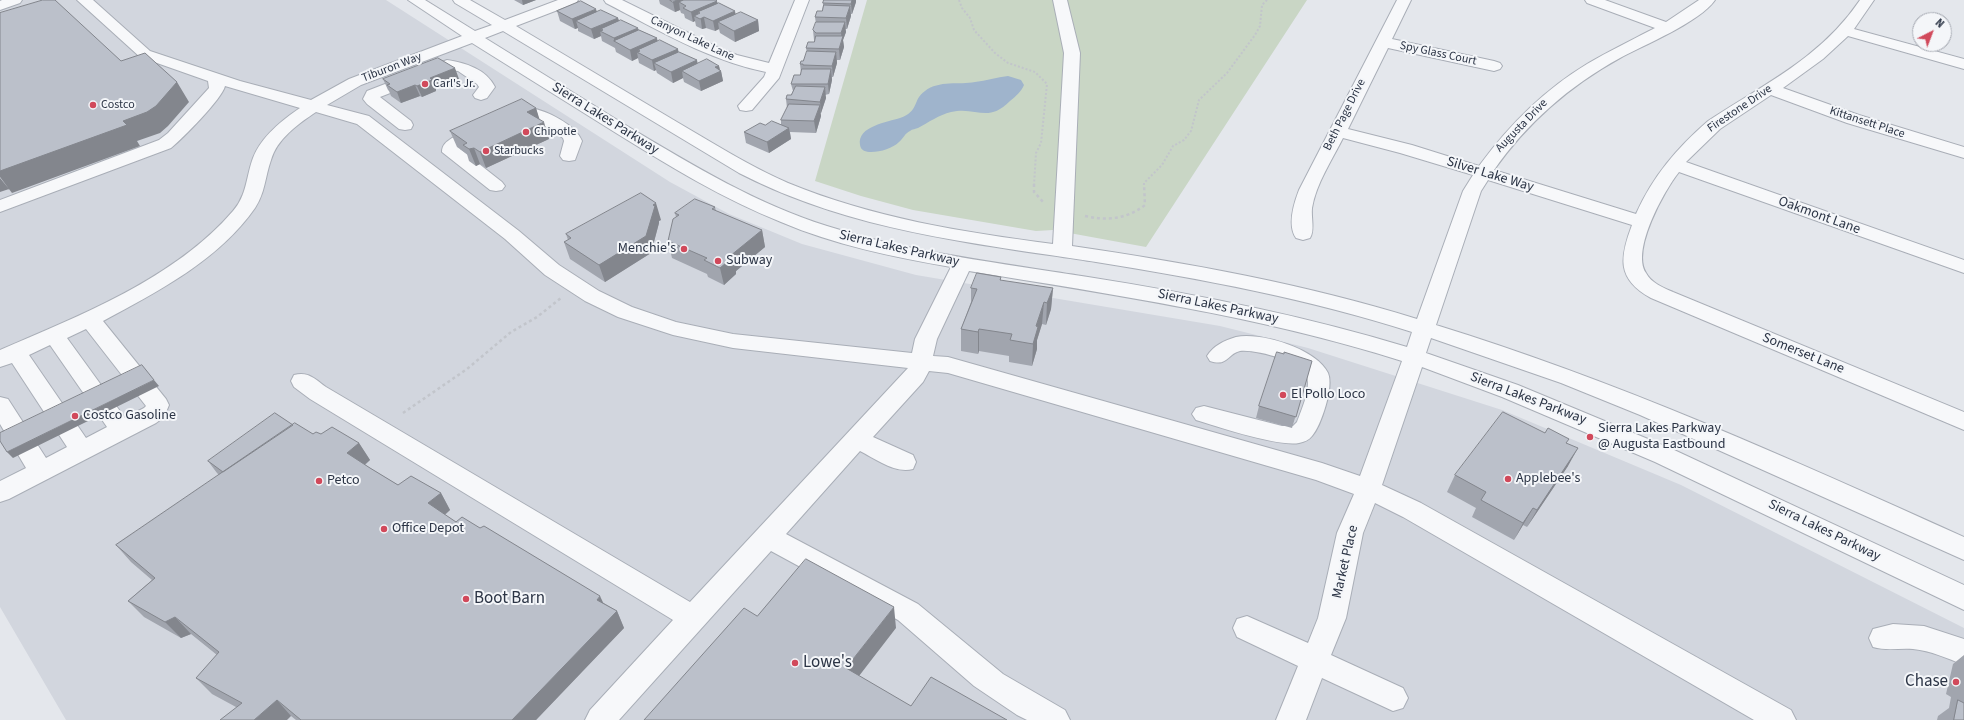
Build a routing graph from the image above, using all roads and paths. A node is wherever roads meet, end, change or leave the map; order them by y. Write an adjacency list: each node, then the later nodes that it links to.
1 (16, 0): 15 (street)
2 (84, 0): 24 (street)
3 (415, 0): 19 (street, Sierra Lakes Parkway)
4 (460, 0): 16 (street, Sierra Lakes Parkway)
5 (571, 0): 16 (street)
6 (611, 0): 23 (street, Canyon Lake Lane)
7 (802, 0): 23 (street)
8 (959, 0): 37 (path)
9 (1060, 0): 37 (street)
10 (1267, 0): 37 (path)
11 (1404, 0): 20 (street, Beth Page Drive)
12 (1592, 0): 17 (street)
13 (1708, 0): 17 (street, Augusta Drive)
14 (1867, 0): 18 (street, Firestone Drive)
15 (0, 6)
16 (504, 26): 19 (street); 40 (street, Sierra Lakes Parkway)
17 (1667, 28): 34 (street, Augusta Drive)
18 (1846, 31): 21 (street); 25 (street, Firestone Drive)
19 (473, 37): 27 (street, Tiburon Way); 41 (street, Sierra Lakes Parkway)
20 (1383, 42): 22 (street, Spy Glass Court); 30 (street, Beth Page Drive)
21 (1964, 64)
22 (1494, 66)
23 (775, 69): 28 (street)
24 (216, 78): 27 (street); 36 (street)
25 (1770, 89): 31 (street, Kittansett Place); 33 (street, Firestone Drive)
26 (481, 95): 29 (street)
27 (314, 106): 45 (street, Tiburon Way); 51 (street)
28 (746, 106)
29 (405, 124)
30 (1337, 131): 34 (street, Silver Lake Way); 39 (street, Beth Page Drive)
31 (1964, 153)
32 (569, 156): 35 (street)
33 (1674, 164): 38 (street, Firestone Drive); 42 (street, Oakmont Lane)
34 (1482, 172): 38 (street, Silver Lake Way); 46 (street, Augusta Drive)
35 (496, 186)
36 (0, 206)
37 (1064, 210): 40 (street)
38 (1642, 222): 43 (street, Firestone Drive)
39 (1303, 234)
40 (1062, 251): 46 (street, Sierra Lakes Parkway)
41 (963, 263): 50 (street, Sierra Lakes Parkway); 51 (street)
42 (1964, 267)
43 (1643, 283): 56 (street, Somerset Lane)
44 (565, 296): 54 (path)
45 (90, 319): 47 (street, Tiburon Way); 57 (street)
46 (1425, 328): 50 (street, Augusta Drive); 65 (street, Sierra Lakes Parkway)
47 (54, 335): 48 (street, Tiburon Way); 57 (street)
48 (8, 356): 59 (street)
49 (1218, 356): 55 (street)
50 (1414, 357): 62 (street, Market Place); 66 (street, Sierra Lakes Parkway)
51 (923, 361): 58 (street); 62 (street)
52 (302, 381): 67 (street)
53 (0, 405): 61 (street)
54 (403, 413)
55 (1204, 414)
56 (1964, 421)
57 (122, 431): 59 (street)
58 (857, 439): 60 (street); 64 (street)
59 (82, 450): 61 (street)
60 (904, 462)
61 (41, 471): 63 (street)
62 (1368, 489): 71 (street, Market Place); 76 (street)
63 (0, 492)
64 (768, 536): 67 (street); 74 (street)
65 (1964, 549)
66 (1964, 598)
67 (693, 618): 73 (street)
68 (1247, 628): 71 (street)
69 (1883, 638): 70 (street)
70 (1964, 652)
71 (1316, 661): 72 (street); 75 (street, Market Place)
72 (1393, 698)
73 (600, 720)
74 (1055, 720)
75 (1291, 720)
76 (1781, 720)

